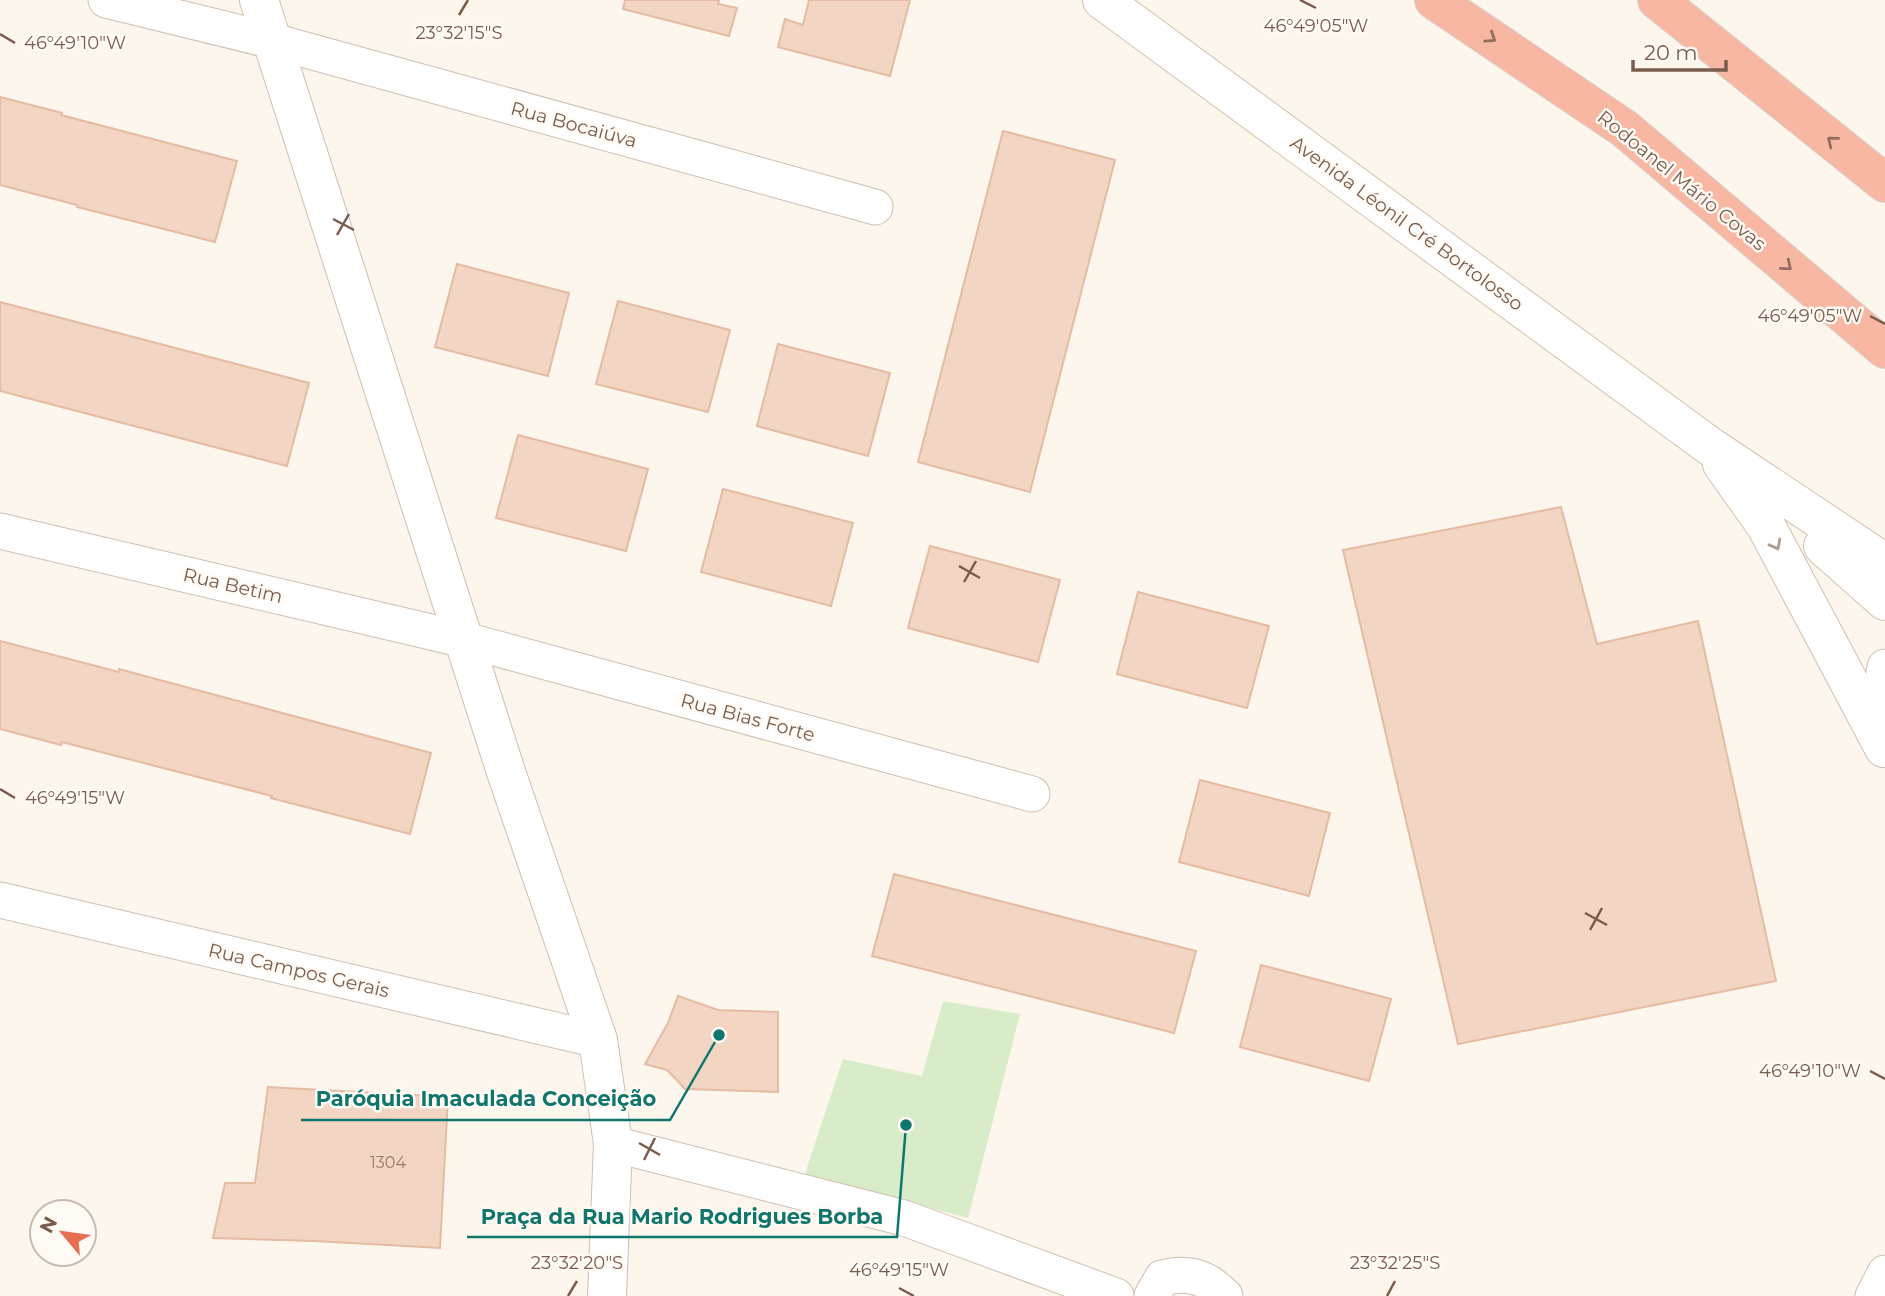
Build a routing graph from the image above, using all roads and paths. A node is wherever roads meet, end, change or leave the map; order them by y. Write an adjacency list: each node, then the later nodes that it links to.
1 (106, 0): 6 (street, Rua Bocaiúva)
2 (259, 0): 6 (main road)
3 (1102, 0): 10 (main road, Avenida Léonil Cré Bortolosso)
4 (1434, 0): 9 (highway, Rodoanel Mário Covas, one-way to 9)
5 (1657, 0): 7 (highway, one-way to 5)
6 (273, 41): 8 (street, Rua Bocaiúva); 14 (main road)
7 (1885, 183)
8 (876, 207)
9 (1885, 349)
10 (1711, 447): 12 (main road, Avenida Léonil Cré Bortolosso); 13 (main road, Avenida Léonil Cré Bortolosso); 16 (main road, one-way to 16)
11 (0, 531): 14 (street, Rua Betim)
12 (1885, 563)
13 (1885, 601)
14 (465, 640): 17 (street, Rua Bias Forte); 19 (main road)
15 (1885, 667): 16 (street)
16 (1884, 750)
17 (1032, 794)
18 (0, 900): 19 (street, Rua Campos Gerais)
19 (598, 1040): 20 (main road)
20 (613, 1144): 22 (main road); 23 (street)
21 (1885, 1273): 26 (street)
22 (607, 1296)
23 (1116, 1296)
24 (1152, 1296): 25 (street)
25 (1225, 1296)
26 (1873, 1296)

